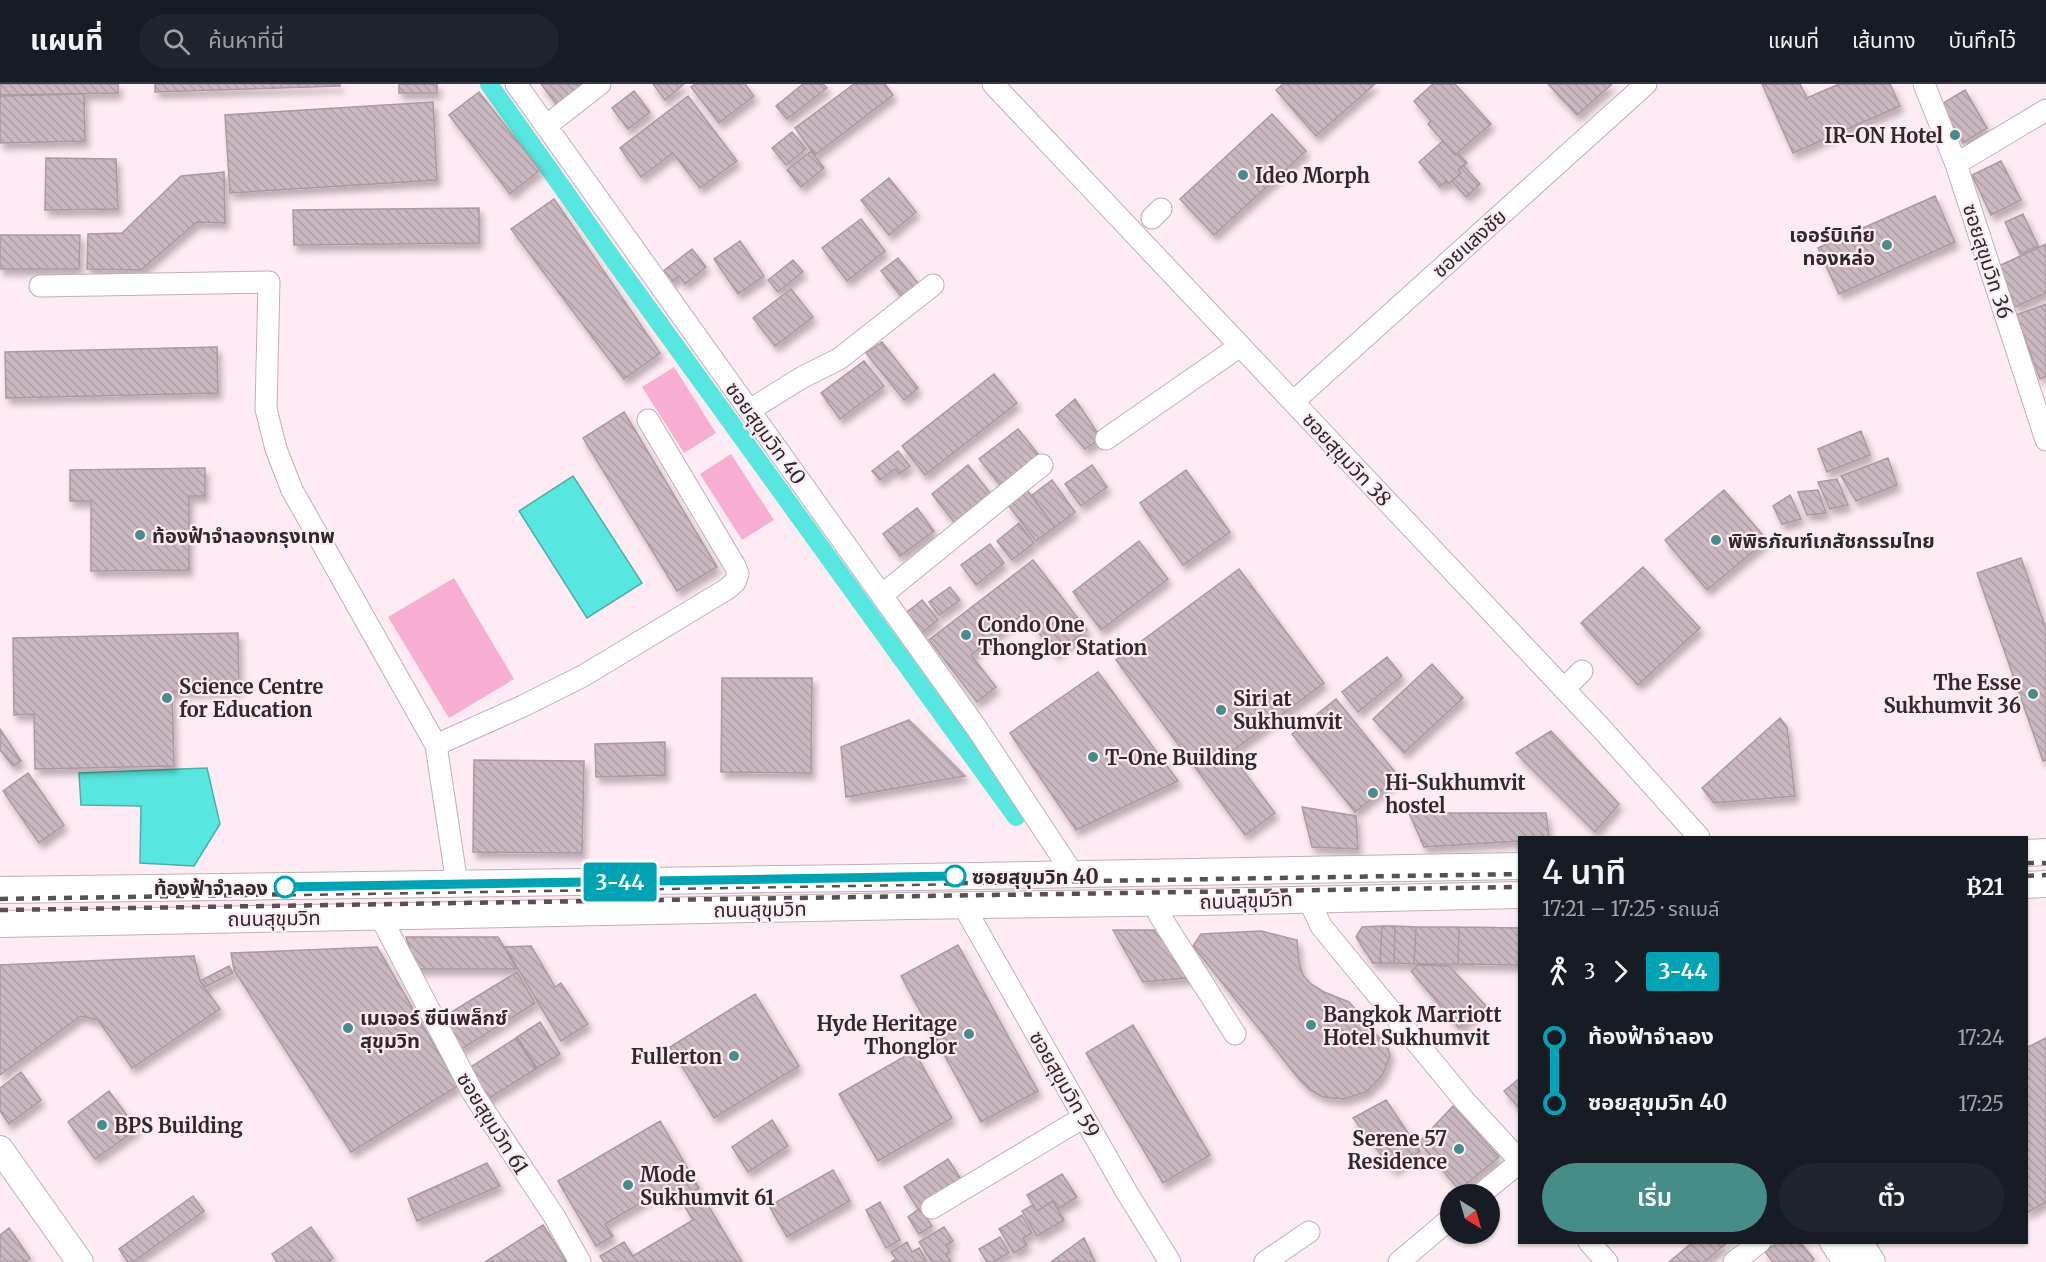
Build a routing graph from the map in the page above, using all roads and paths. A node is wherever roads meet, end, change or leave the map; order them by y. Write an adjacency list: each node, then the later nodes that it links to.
1 (516, 84): 7 (street, ซอยสุขุมวิท 40)
2 (600, 84): 7 (street)
3 (993, 84): 11 (street, ซอยสุขุมวิท 38)
4 (1646, 84): 13 (street, ซอยแสงชัย)
5 (1924, 84): 8 (street, ซอยสุขุมวิท 36)
6 (2046, 110): 8 (street)
7 (546, 126): 14 (street, ซอยสุขุมวิท 40)
8 (1956, 164): 12 (street, ซอยสุขุมวิท 36)
9 (933, 285): 14 (street)
10 (40, 286): 22 (street)
11 (1240, 346): 13 (street, ซอยสุขุมวิท 38); 16 (street)
12 (2041, 401): 17 (street, ซอยสุขุมวิท 36)
13 (1293, 402): 21 (street, ซอยสุขุมวิท 38)
14 (750, 410): 19 (street, ซอยสุขุมวิท 40)
15 (648, 420): 22 (street)
16 (1106, 439)
17 (2046, 440)
18 (1042, 465): 19 (street)
19 (882, 595): 27 (street, ซอยสุขุมวิท 40)
20 (1582, 671): 21 (street)
21 (1564, 689): 23 (street, ซอยสุขุมวิท 38)
22 (436, 745): 28 (street)
23 (1698, 836)
24 (2046, 852): 25 (main road)
25 (2028, 853)
26 (1518, 866): 27 (main road, ถนนสุขุมวิท)
27 (1073, 874): 28 (main road, ถนนสุขุมวิท); 36 (main road)
28 (457, 884): 31 (main road, ถนนสุขุมวิท)
29 (2046, 884): 30 (main road)
30 (2028, 885)
31 (380, 886): 32 (main road, ถนนสุขุมวิท); 38 (main road)
32 (0, 890)
33 (1518, 895): 34 (main road, ถนนสุขุมวิท)
34 (1308, 898): 35 (main road, ถนนสุขุมวิท); 43 (street)
35 (1153, 902): 36 (main road, ถนนสุขุมวิท); 40 (street)
36 (1076, 903): 37 (main road, ถนนสุขุมวิท)
37 (963, 905): 38 (main road, ถนนสุขุมวิท); 41 (street, ซอยสุขุมวิท 59)
38 (380, 916): 39 (main road, ถนนสุขุมวิท); 54 (street, ซอยสุขุมวิท 61)
39 (0, 924)
40 (1235, 1034)
41 (1084, 1117): 46 (street); 55 (street, ซอยสุขุมวิท 59)
42 (0, 1149): 53 (main road)
43 (1518, 1160)
44 (1518, 1164): 45 (street)
45 (1493, 1184)
46 (932, 1208)
47 (1440, 1227): 57 (street)
48 (1309, 1232): 56 (street)
49 (1591, 1244): 58 (street)
50 (1757, 1244): 59 (street)
51 (1834, 1244): 60 (main road)
52 (1860, 1244): 61 (main road)
53 (80, 1262)
54 (580, 1262)
55 (1170, 1262)
56 (1265, 1262)
57 (1399, 1262)
58 (1607, 1262)
59 (1734, 1262)
60 (1846, 1262)
61 (1872, 1262)

